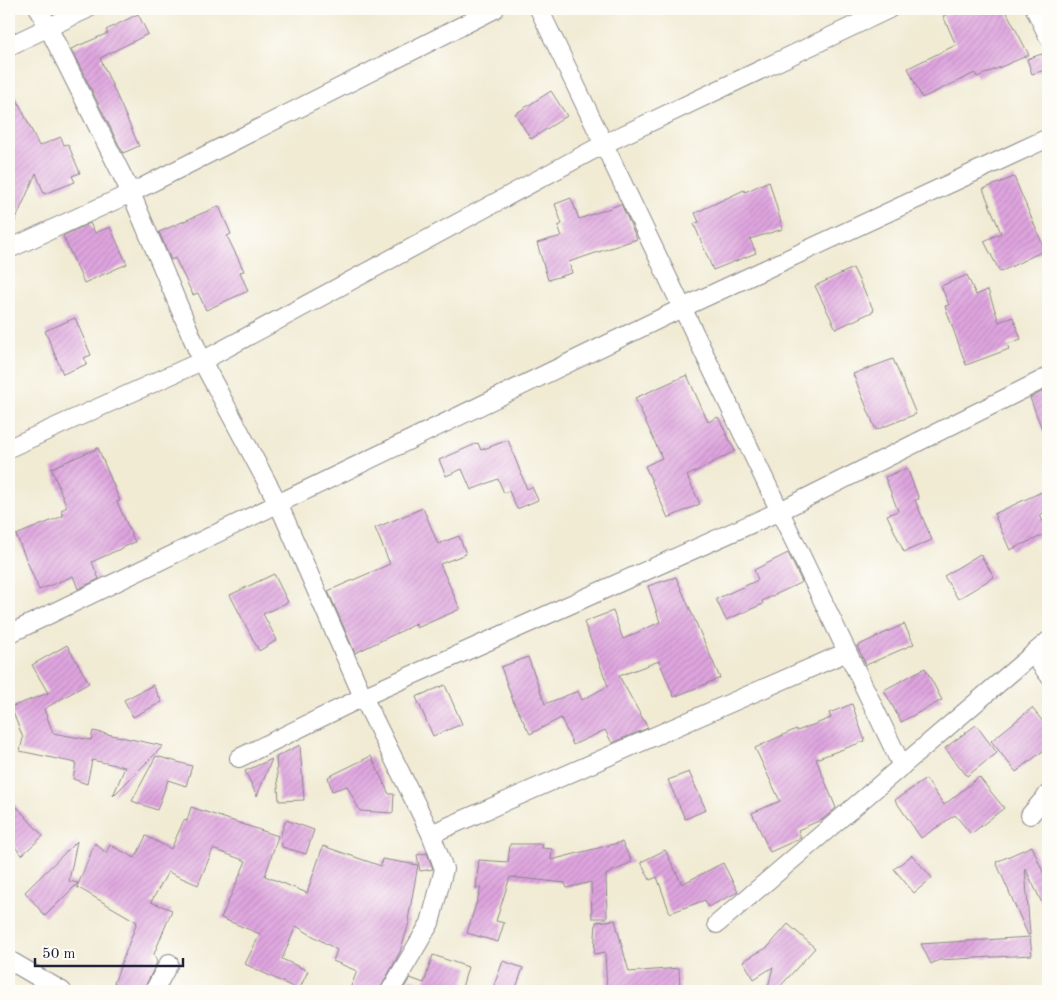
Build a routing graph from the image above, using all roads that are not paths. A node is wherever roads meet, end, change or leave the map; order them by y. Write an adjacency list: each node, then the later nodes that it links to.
1 (39, 9): 7 (street)
2 (87, 9): 7 (street)
3 (495, 9): 12 (street)
4 (539, 9): 11 (street)
5 (888, 9): 11 (street)
6 (1035, 9): 8 (street)
7 (47, 28): 9 (street); 12 (street)
8 (1048, 36)
9 (9, 46)
10 (1048, 138): 14 (street)
11 (604, 144): 14 (street); 15 (street)
12 (131, 193): 13 (street); 15 (street)
13 (9, 249)
14 (682, 308): 18 (street); 19 (street)
15 (202, 361): 17 (street); 18 (street)
16 (1048, 377): 19 (street)
17 (9, 448)
18 (278, 503): 20 (street); 25 (street)
19 (780, 510): 22 (street); 25 (street)
20 (9, 634)
21 (1048, 641): 23 (street)
22 (847, 652): 27 (street); 30 (street)
23 (1033, 654): 24 (street); 27 (street)
24 (1048, 674)
25 (364, 697): 26 (street); 30 (street)
26 (238, 758)
27 (902, 766): 31 (street)
28 (1048, 794): 29 (street)
29 (1030, 815)
30 (431, 834): 36 (street)
31 (717, 924)
32 (9, 960): 34 (street)
33 (169, 963): 35 (street)
34 (62, 991)
35 (154, 991)
36 (390, 991)

